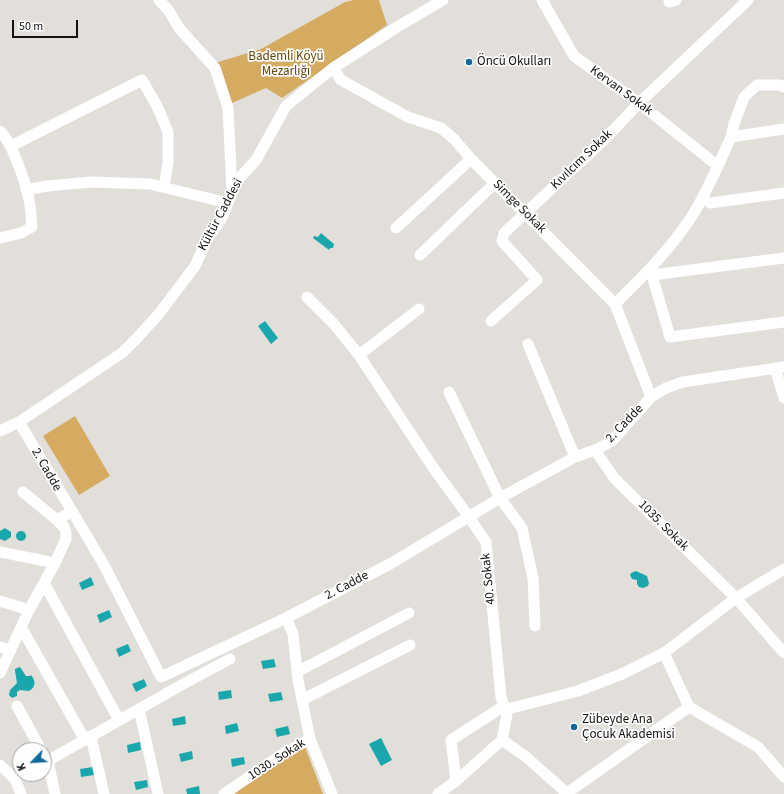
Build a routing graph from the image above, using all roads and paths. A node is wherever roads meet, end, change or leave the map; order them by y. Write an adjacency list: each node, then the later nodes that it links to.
1 (159, 0): 18 (street)
2 (442, 0): 5 (street, Kültür Caddesi)
3 (542, 0): 7 (street, Kervan Sokak)
4 (748, 0): 7 (street, Kıvılcım Sokak)
5 (333, 68): 12 (street, Simge Sokak); 18 (street, Kültür Caddesi)
6 (784, 87): 10 (street)
7 (639, 103): 13 (street, Kervan Sokak); 20 (street, Kıvılcım Sokak)
8 (784, 129): 10 (street)
9 (0, 131): 11 (street)
10 (731, 137): 13 (street)
11 (11, 146): 15 (street); 16 (street)
12 (472, 159): 14 (street, Simge Sokak); 21 (street)
13 (718, 166): 26 (street)
14 (495, 183): 20 (street, Simge Sokak); 23 (street)
15 (164, 187): 16 (street); 18 (street)
16 (26, 190): 22 (street)
17 (784, 194): 19 (street)
18 (230, 199): 36 (street, Kültür Caddesi)
19 (710, 204)
20 (525, 213): 26 (street, Simge Sokak); 28 (street, Kıvılcım Sokak)
21 (396, 228)
22 (0, 238)
23 (420, 255)
24 (784, 258): 29 (street)
25 (307, 298): 31 (street, 40. Sokak)
26 (616, 304): 34 (street, Simge Sokak)
27 (420, 309): 31 (street)
28 (491, 322)
29 (784, 322)
30 (528, 344): 39 (street)
31 (359, 355): 43 (street, 40. Sokak)
32 (779, 367): 34 (street, 2. Cadde); 35 (street)
33 (448, 392): 41 (street)
34 (651, 398): 38 (street, 2. Cadde)
35 (784, 398)
36 (19, 422): 37 (street, Kültür Caddesi); 42 (street, 2. Cadde)
37 (0, 431)
38 (595, 450): 39 (street, 2. Cadde); 49 (street, 1035. Sokak)
39 (575, 457): 41 (street, 2. Cadde)
40 (23, 492): 44 (street)
41 (500, 498): 43 (street, 2. Cadde); 54 (street)
42 (71, 512): 44 (street); 53 (street, 2. Cadde)
43 (469, 517): 53 (street, 2. Cadde); 66 (street, 40. Sokak)
44 (57, 520): 46 (street)
45 (0, 552): 46 (street)
46 (55, 563): 48 (street)
47 (784, 569): 49 (street)
48 (44, 583): 51 (street); 69 (street)
49 (736, 598): 59 (street); 60 (street, 1035. Sokak)
50 (0, 601): 51 (street)
51 (29, 610): 55 (street)
52 (409, 613): 62 (street)
53 (286, 618): 62 (street)
54 (535, 626)
55 (21, 627): 58 (street); 70 (street)
56 (410, 645): 64 (street)
57 (0, 647): 58 (street)
58 (11, 650): 63 (street)
59 (664, 653): 66 (street); 67 (street)
60 (784, 653)
61 (230, 659): 68 (street)
62 (297, 672): 64 (street)
63 (0, 673)
64 (302, 700): 71 (street)
65 (17, 706): 73 (street)
66 (506, 707): 72 (street); 78 (street)
67 (689, 708): 77 (street); 88 (street)
68 (139, 709): 69 (street); 84 (street)
69 (119, 720): 70 (street)
70 (88, 738): 74 (street); 83 (street)
71 (310, 738): 85 (street, 1030. Sokak); 86 (street)
72 (502, 740): 78 (street); 88 (street)
73 (37, 742)
74 (52, 756)
75 (0, 765): 76 (street)
76 (12, 772)
77 (784, 776)
78 (456, 781): 87 (street)
79 (20, 782): 81 (street)
80 (51, 782): 82 (street)
81 (21, 794)
82 (55, 794)
83 (104, 794)
84 (158, 794)
85 (224, 794)
86 (332, 794)
87 (438, 794)
88 (568, 794)

